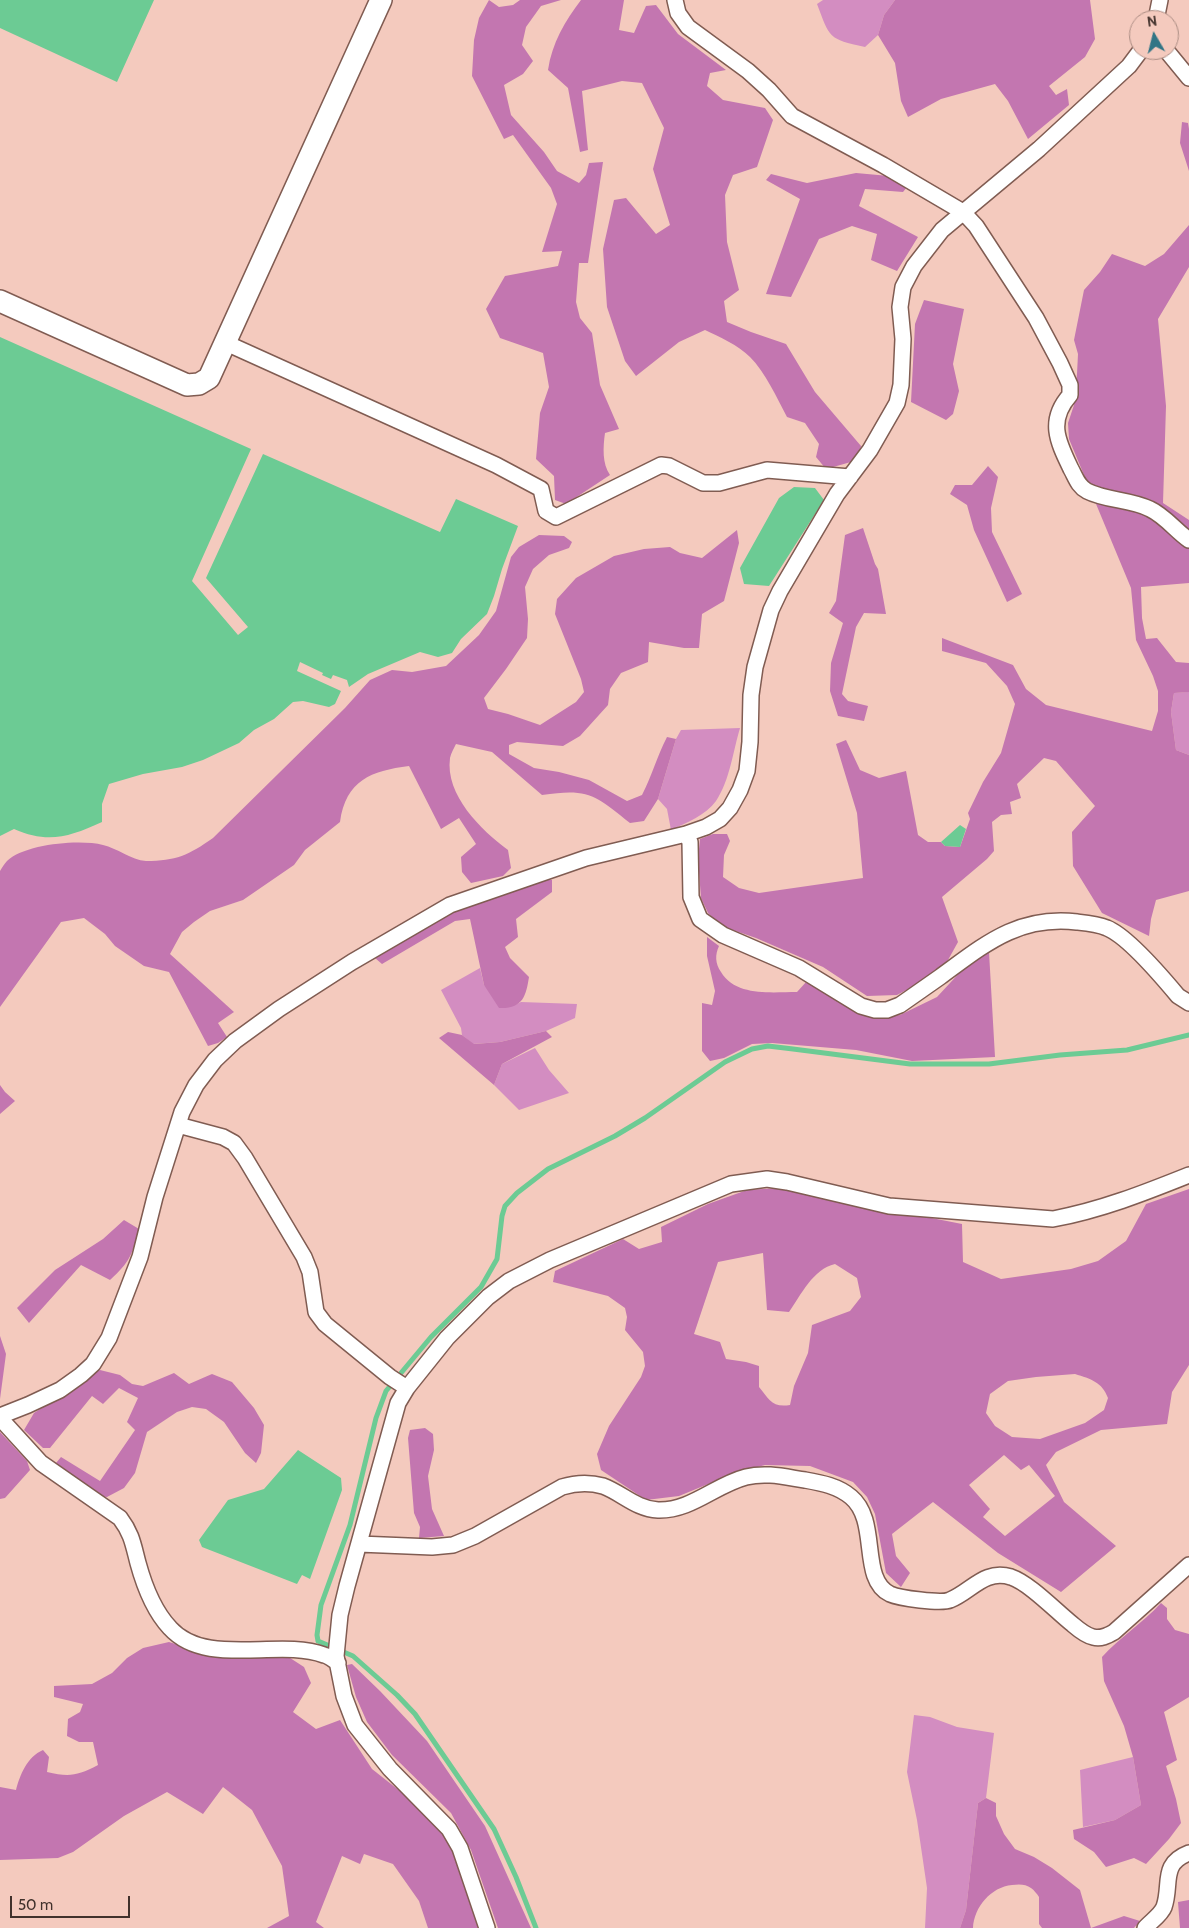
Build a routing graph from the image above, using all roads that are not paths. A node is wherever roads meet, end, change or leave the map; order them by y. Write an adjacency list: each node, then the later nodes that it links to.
1 (381, 0): 8 (street)
2 (674, 0): 6 (street)
3 (1134, 60): 6 (street)
4 (1174, 60): 5 (street)
5 (1189, 78)
6 (963, 212): 9 (street); 10 (street)
7 (0, 301): 8 (street)
8 (226, 343): 9 (street)
9 (850, 477): 11 (street)
10 (1189, 540)
11 (686, 834): 12 (street); 13 (street)
12 (1189, 1003)
13 (178, 1125): 15 (street); 16 (street)
14 (1189, 1176): 15 (street)
15 (399, 1383): 17 (street)
16 (0, 1417): 19 (street)
17 (359, 1544): 18 (street); 19 (street)
18 (1189, 1565)
19 (337, 1653): 21 (street)
20 (1189, 1852): 22 (street)
21 (487, 1928)
22 (1145, 1928)

